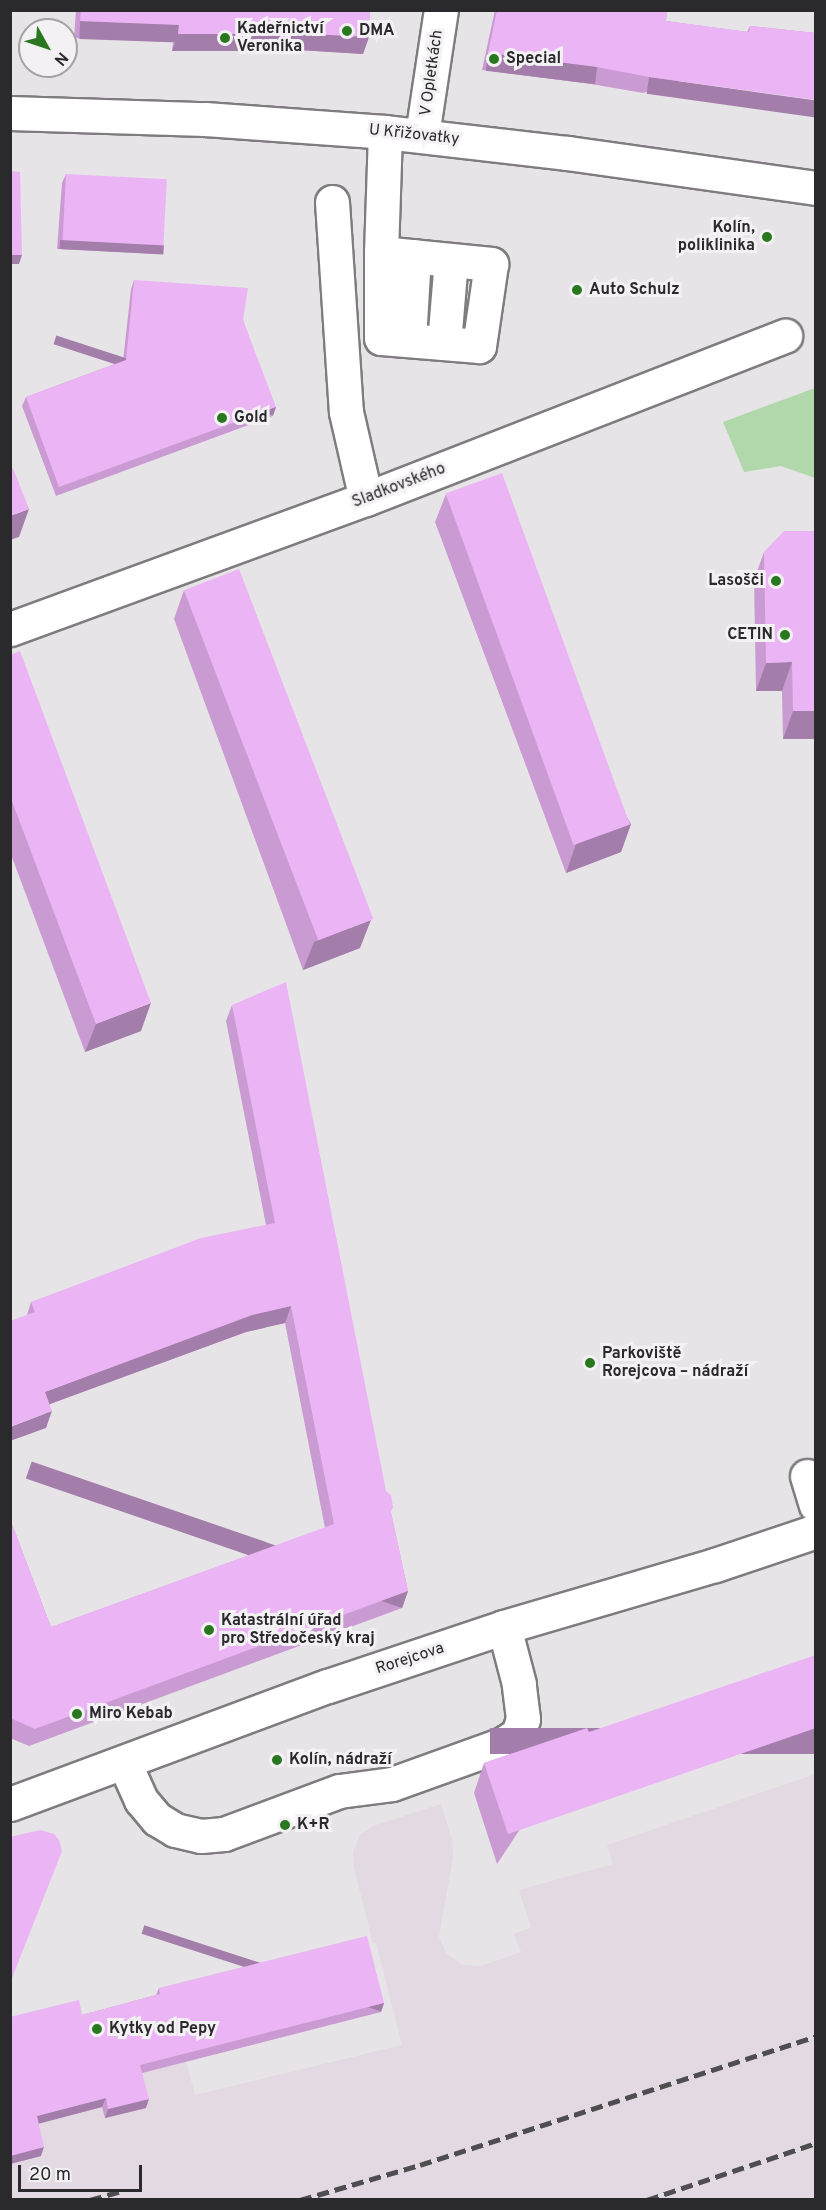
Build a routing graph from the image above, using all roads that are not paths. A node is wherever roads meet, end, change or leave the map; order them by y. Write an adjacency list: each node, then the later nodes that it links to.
1 (441, 10): 4 (street, V Opletkách)
2 (10, 113): 3 (street, U Křižovatky)
3 (385, 132): 4 (street, U Křižovatky); 7 (street)
4 (422, 135): 5 (street, U Křižovatky)
5 (816, 188)
6 (332, 202): 13 (street)
7 (381, 253): 8 (street); 11 (street)
8 (414, 256): 9 (street); 11 (street)
9 (451, 260): 12 (street); 12 (street)
10 (785, 336): 13 (street, Sladkovského)
11 (409, 340): 12 (street)
12 (444, 343)
13 (366, 499): 14 (street, Sladkovského)
14 (10, 629)
15 (816, 1531): 16 (street, Rorejcova)
16 (504, 1627): 17 (street, Rorejcova); 17 (street)
17 (124, 1762): 18 (street, Rorejcova)
18 (20, 1801): 19 (street)
19 (10, 1830)

